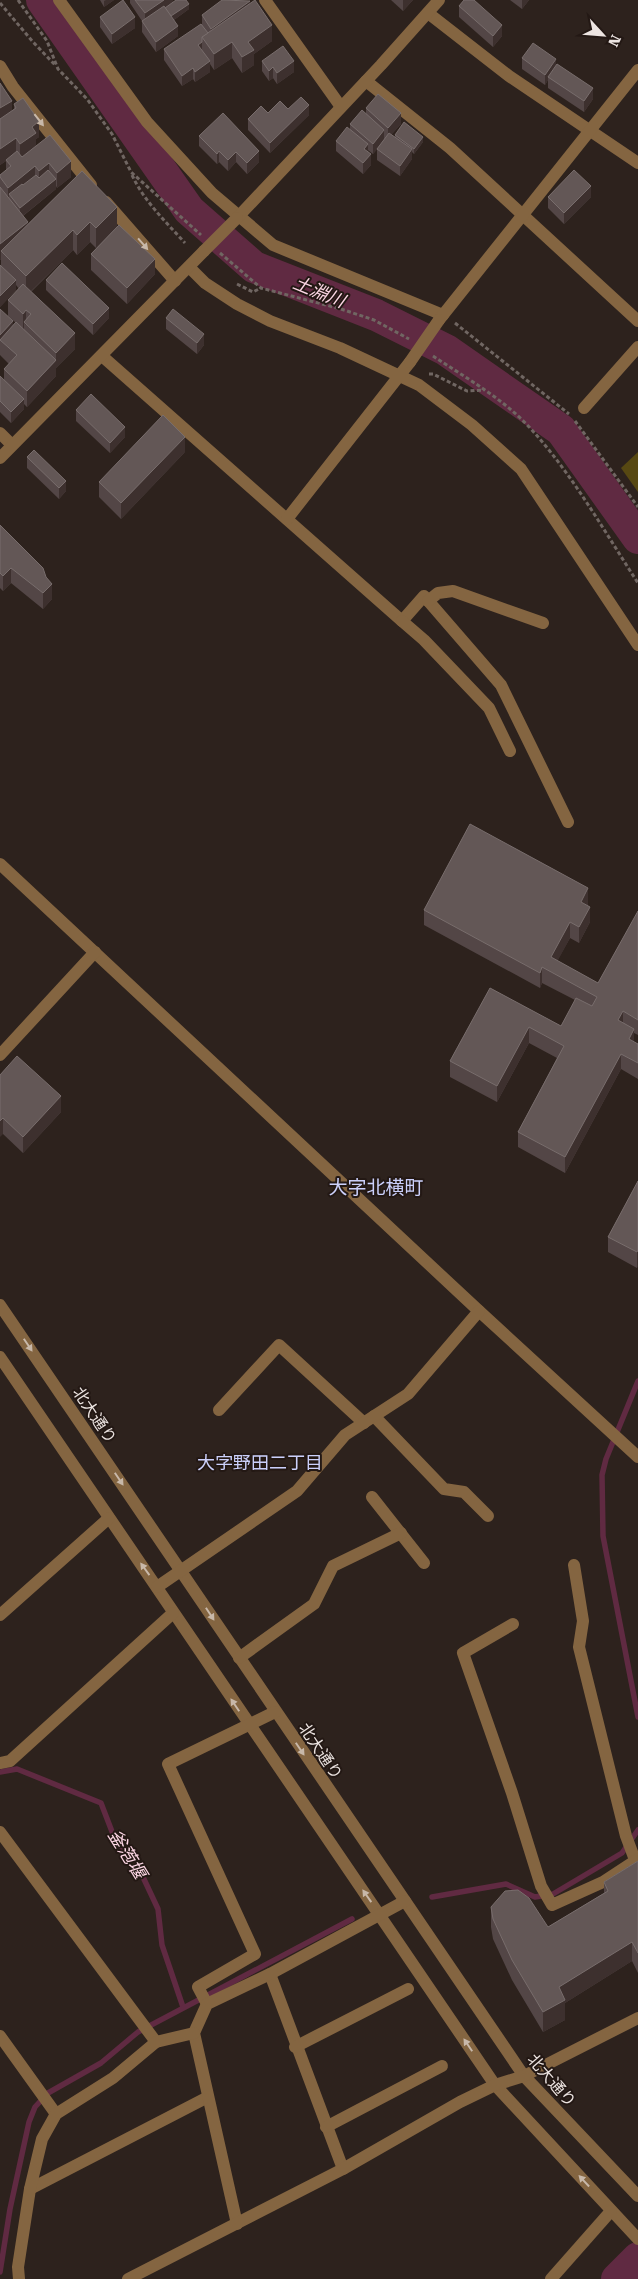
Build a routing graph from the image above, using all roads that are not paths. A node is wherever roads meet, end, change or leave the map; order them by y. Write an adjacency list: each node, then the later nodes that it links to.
1 (59, 0): 12 (street)
2 (265, 0): 8 (street)
3 (439, 0): 4 (street)
4 (428, 13): 7 (street); 9 (street)
5 (0, 66): 14 (street, one-way to 14)
6 (638, 70): 9 (street)
7 (366, 81): 8 (street); 11 (street)
8 (342, 107): 12 (street)
9 (591, 130): 10 (street); 11 (street)
10 (638, 162)
11 (524, 214): 15 (street); 16 (street)
12 (238, 217): 13 (street, bridge); 15 (street)
13 (189, 267): 14 (street); 19 (street)
14 (175, 282): 18 (street)
15 (441, 317): 19 (street, bridge)
16 (638, 321)
17 (638, 347): 20 (street)
18 (102, 356): 22 (street); 24 (street)
19 (400, 377): 24 (street); 28 (street)
20 (584, 408)
21 (0, 433): 22 (street)
22 (12, 445): 23 (street)
23 (0, 458)
24 (288, 519): 26 (street)
25 (428, 601): 26 (street); 27 (street); 30 (street)
26 (402, 621): 29 (street)
27 (543, 623)
28 (638, 645)
29 (510, 751)
30 (568, 822)
31 (0, 864): 32 (street)
32 (94, 952): 33 (street); 35 (street)
33 (0, 1055)
34 (0, 1305): 46 (street, 北大通り, one-way to 46)
35 (479, 1311): 38 (street); 39 (street)
36 (0, 1357): 42 (street)
37 (219, 1410): 38 (street)
38 (369, 1420): 41 (street); 46 (street)
39 (638, 1457)
40 (372, 1496): 43 (street)
41 (488, 1516)
42 (109, 1518): 47 (street, one-way to 42); 49 (street)
43 (401, 1533): 44 (street); 51 (street)
44 (424, 1563)
45 (574, 1565): 56 (street)
46 (182, 1571): 47 (street); 51 (street, 北大通り, one-way to 51)
47 (158, 1586): 48 (street)
48 (173, 1613): 53 (street, one-way to 48); 54 (street)
49 (0, 1615)
50 (513, 1624): 56 (street)
51 (240, 1658): 52 (street, 北大通り)
52 (275, 1712): 53 (street); 57 (street, 北大通り, one-way to 57)
53 (250, 1726): 58 (street, one-way to 53); 61 (street)
54 (0, 1763)
55 (0, 1832): 65 (street)
56 (632, 1851)
57 (405, 1901): 58 (street); 68 (street, 北大通り)
58 (380, 1915): 59 (street); 69 (street, one-way to 58)
59 (270, 1974): 61 (street); 66 (street)
60 (408, 1989): 66 (street)
61 (203, 1998): 63 (street)
62 (638, 2018): 68 (street)
63 (194, 2033): 65 (street); 70 (street)
64 (0, 2036): 71 (street)
65 (153, 2038): 71 (street)
66 (295, 2047): 72 (street)
67 (442, 2066): 72 (street)
68 (524, 2076): 69 (street); 75 (street, 北大通り)
69 (495, 2086): 73 (street); 76 (street, one-way to 69)
70 (208, 2097): 74 (street); 77 (street)
71 (56, 2114): 74 (street)
72 (326, 2127): 73 (street)
73 (343, 2169): 77 (street)
74 (30, 2190): 79 (street)
75 (638, 2196)
76 (614, 2214): 78 (street); 81 (street)
77 (236, 2224): 80 (street)
78 (638, 2238)
79 (19, 2279)
80 (128, 2279)
81 (551, 2279)

